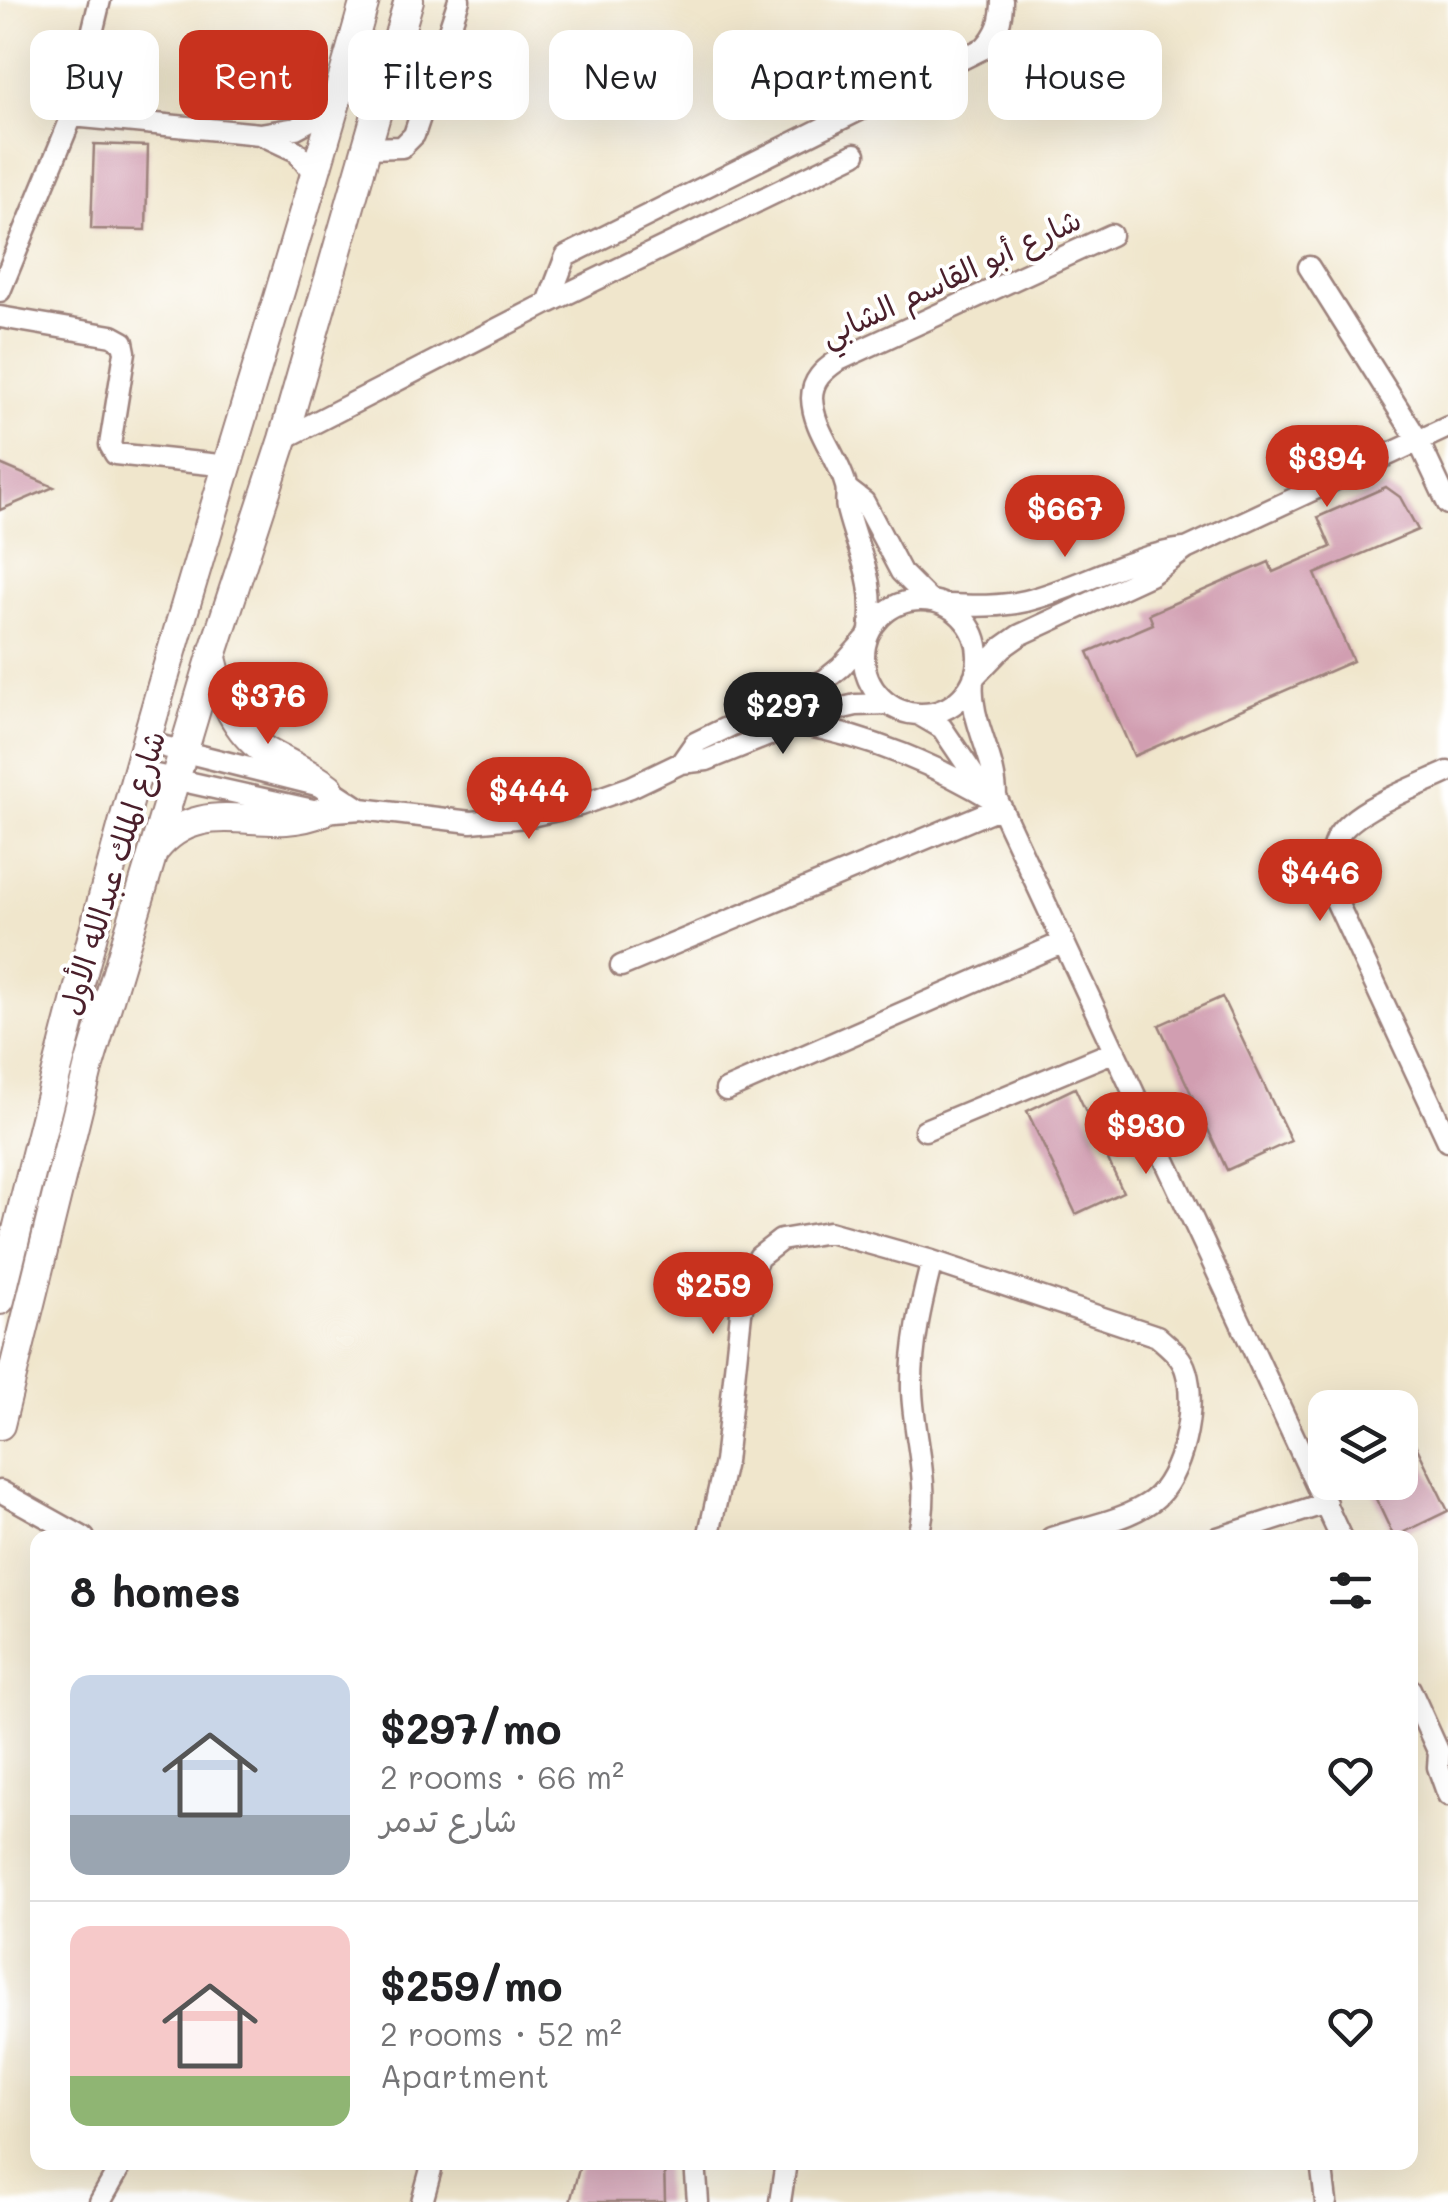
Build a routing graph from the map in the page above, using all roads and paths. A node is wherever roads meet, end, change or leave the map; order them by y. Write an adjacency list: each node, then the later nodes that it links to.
1 (100, 0): 6 (street)
2 (365, 0): 7 (main road, شارع الملك عبدالله الأول)
3 (410, 0): 11 (main road, شارع الملك عبدالله الأول)
4 (459, 0): 11 (street)
5 (1002, 0): 17 (street)
6 (93, 30)
7 (338, 98): 10 (street); 13 (main road, شارع الملك عبدالله الأول)
8 (70, 120): 16 (street)
9 (114, 120): 10 (street)
10 (260, 134): 13 (street)
11 (367, 148): 20 (main road, شارع الملك عبدالله الأول)
12 (855, 154): 17 (street)
13 (316, 176): 22 (main road, شارع الملك عبدالله الأول)
14 (1111, 235): 23 (street, شارع أبو القاسم الشابي)
15 (1308, 266): 21 (street)
16 (0, 291)
17 (548, 304): 20 (street)
18 (0, 316): 22 (street)
19 (1448, 426): 21 (street)
20 (284, 438): 28 (main road, شارع الملك عبدالله الأول)
21 (1418, 440): 24 (street); 25 (street)
22 (228, 466): 33 (main road, شارع الملك عبدالله الأول)
23 (847, 489): 26 (street, شارع أبو القاسم الشابي); 27 (street, شارع أبو القاسم الشابي)
24 (1448, 504)
25 (1186, 549): 26 (street); 29 (street)
26 (937, 603): 27 (street); 29 (street)
27 (869, 633): 30 (street); 34 (street)
28 (212, 656): 35 (main road, شارع الملك عبدالله الأول); 38 (main road)
29 (973, 679): 31 (street); 39 (street)
30 (888, 704): 31 (street); 32 (street)
31 (918, 714): 39 (street)
32 (797, 724): 34 (street); 39 (street)
33 (145, 742): 35 (street); 36 (main road, شارع الملك عبدالله الأول)
34 (681, 763): 38 (street)
35 (180, 766): 36 (street); 38 (street); 40 (main road, شارع الملك عبدالله الأول)
36 (138, 770): 48 (main road, شارع الملك عبدالله الأول)
37 (1448, 772): 46 (street)
38 (326, 800): 40 (main road)
39 (999, 802): 41 (street); 42 (street)
40 (154, 852): 49 (main road, شارع الملك عبدالله الأول)
41 (1064, 942): 43 (street); 44 (street)
42 (621, 966)
43 (1115, 1051): 45 (street); 51 (street)
44 (726, 1090)
45 (925, 1130)
46 (1448, 1141)
47 (932, 1260): 53 (street); 54 (street); 55 (street)
48 (0, 1300)
49 (0, 1425)
50 (0, 1491): 52 (street)
51 (1326, 1504): 56 (street); 57 (street)
52 (70, 1530)
53 (710, 1530)
54 (921, 1530)
55 (1076, 1530)
56 (1243, 1530)
57 (1337, 1530)
58 (1418, 1705): 59 (street)
59 (1444, 1755): 60 (street)
60 (1448, 1795)
61 (118, 2170): 66 (street)
62 (425, 2170): 67 (street)
63 (696, 2170): 68 (street)
64 (785, 2170): 69 (street)
65 (1322, 2170): 70 (street)
66 (100, 2202)
67 (422, 2202)
68 (698, 2202)
69 (780, 2202)
70 (1326, 2202)

